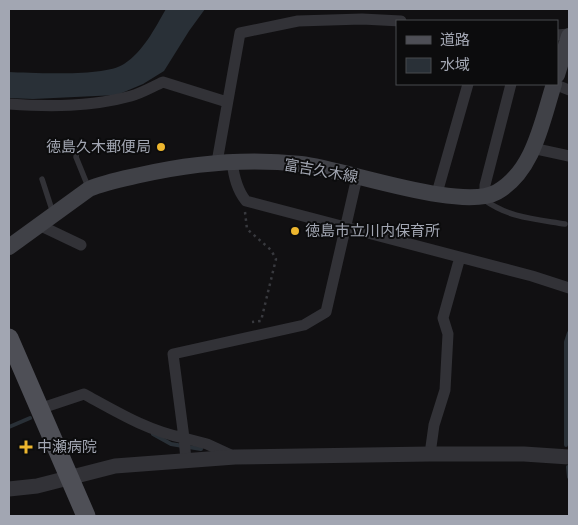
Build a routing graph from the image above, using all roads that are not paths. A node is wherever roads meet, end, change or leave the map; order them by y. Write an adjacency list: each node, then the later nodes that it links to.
1 (396, 21): 9 (street)
2 (569, 35): 3 (main road)
3 (558, 72)
4 (468, 85): 18 (street)
5 (511, 85): 19 (street)
6 (554, 85): 12 (main road, 富吉久木線)
7 (556, 85): 8 (street)
8 (569, 90)
9 (227, 102): 10 (street); 14 (street)
10 (9, 104)
11 (78, 146): 17 (lane)
12 (532, 148): 13 (street); 19 (main road, 富吉久木線)
13 (569, 156)
14 (225, 162): 15 (main road, 富吉久木線); 17 (main road, 富吉久木線); 23 (street)
15 (357, 177): 18 (main road, 富吉久木線); 23 (street)
16 (42, 179): 20 (lane)
17 (89, 189): 20 (main road, 富吉久木線)
18 (438, 194): 19 (main road, 富吉久木線)
19 (483, 197): 21 (lane)
20 (53, 214): 22 (main road, 富吉久木線)
21 (565, 224)
22 (39, 225): 24 (street); 25 (main road, 富吉久木線)
23 (346, 228): 26 (street); 30 (street)
24 (81, 246)
25 (9, 247)
26 (460, 257): 27 (street); 31 (street)
27 (569, 288)
28 (9, 338): 29 (main road)
29 (39, 409): 30 (street); 34 (main road)
30 (185, 448): 32 (street); 32 (street); 34 (street)
31 (430, 454): 32 (street); 33 (street)
32 (235, 457)
33 (569, 457)
34 (69, 479): 35 (street); 36 (main road)
35 (9, 489)
36 (86, 516)

